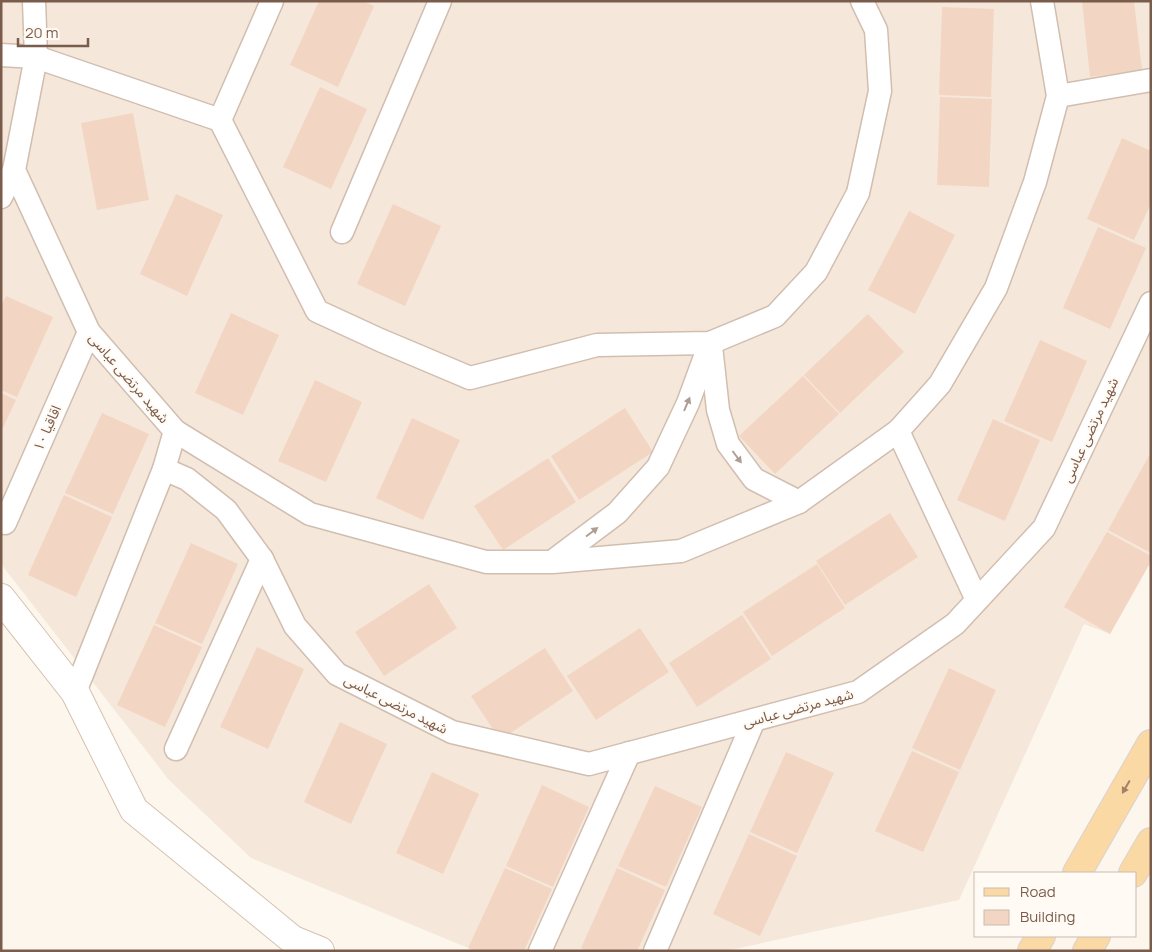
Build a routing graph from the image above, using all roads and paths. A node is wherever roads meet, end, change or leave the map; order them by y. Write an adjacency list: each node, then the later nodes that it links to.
1 (34, 1): 7 (street)
2 (272, 1): 10 (street)
3 (440, 1): 13 (street)
4 (1042, 1): 9 (street)
5 (865, 2): 16 (street)
6 (1, 55): 7 (street)
7 (36, 58): 10 (street); 11 (street)
8 (1151, 80): 9 (street)
9 (1058, 96): 18 (street)
10 (220, 120): 16 (street)
11 (14, 170): 12 (street); 15 (street, شهید مرتضی عباسی)
12 (1, 197)
13 (342, 232)
14 (1151, 303): 25 (street, شهید مرتضی عباسی)
15 (89, 332): 17 (street, شهید مرتضی عباسی); 21 (street, اقاقیا ۱۰)
16 (710, 343): 20 (street, one-way to 20); 23 (street, one-way to 16)
17 (175, 431): 19 (street, شهید مرتضی عباسی); 23 (street)
18 (898, 431): 20 (street); 25 (street)
19 (164, 469): 22 (street, شهید مرتضی عباسی); 26 (street)
20 (799, 502): 23 (street)
21 (5, 523)
22 (262, 559): 29 (street); 30 (street, شهید مرتضی عباسی)
23 (553, 562)
24 (1, 598): 26 (street)
25 (977, 600): 27 (street, شهید مرتضی عباسی)
26 (75, 692): 36 (street)
27 (754, 720): 30 (street, شهید مرتضی عباسی); 38 (street)
28 (1151, 744): 32 (main road, one-way to 32)
29 (176, 748)
30 (629, 753): 37 (street)
31 (1151, 842): 33 (main road)
32 (1078, 872)
33 (1134, 872)
34 (1040, 937): 39 (main road)
35 (1095, 937): 40 (main road)
36 (320, 951)
37 (540, 951)
38 (654, 951)
39 (1032, 951)
40 (1088, 951)

